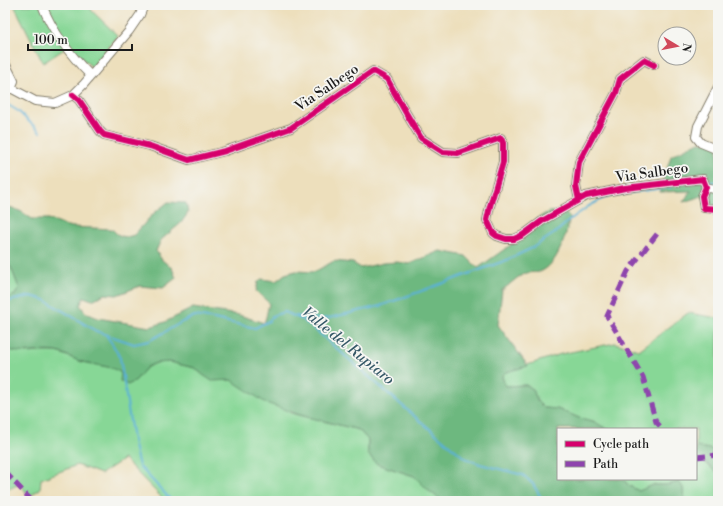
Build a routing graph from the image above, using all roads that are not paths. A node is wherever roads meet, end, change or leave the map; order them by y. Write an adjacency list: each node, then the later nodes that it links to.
1 (42, 5): 5 (street)
2 (144, 5): 5 (street)
3 (5, 63): 6 (street)
4 (654, 65): 12 (street)
5 (91, 76): 8 (street)
6 (8, 87): 8 (street)
7 (718, 87): 9 (street)
8 (73, 95): 12 (street, Via Salbego)
9 (718, 150)
10 (706, 187): 11 (street); 12 (street, Via Salbego); 13 (street, Via Salbego)
11 (718, 190)
12 (579, 200)
13 (718, 210)

